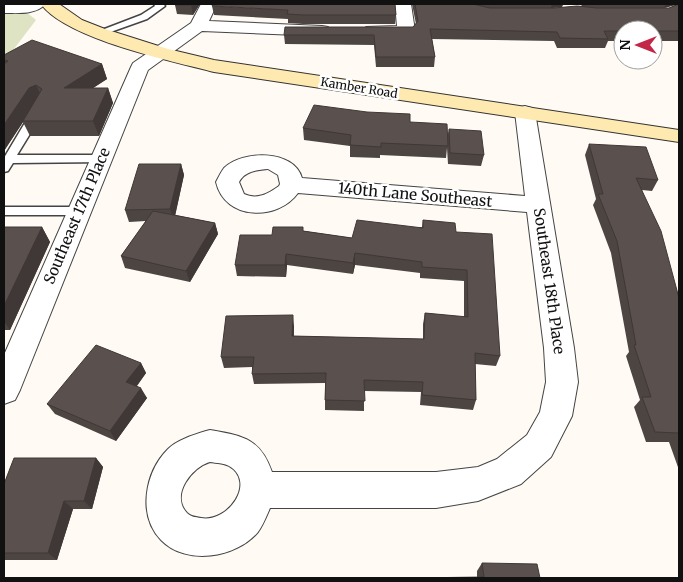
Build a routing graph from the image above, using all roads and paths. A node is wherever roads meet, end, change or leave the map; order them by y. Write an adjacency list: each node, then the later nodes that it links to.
1 (37, 4): 6 (street)
2 (49, 4): 10 (street, Kamber Road)
3 (158, 4): 10 (lane)
4 (209, 4): 7 (street)
5 (403, 4): 9 (street)
6 (4, 8)
7 (198, 26): 8 (street); 11 (street, Southeast 17th Place)
8 (340, 31)
9 (359, 31)
10 (99, 33): 11 (street, Kamber Road)
11 (162, 53): 13 (street, Kamber Road); 15 (street, Southeast 17th Place)
12 (42, 104): 16 (lane)
13 (525, 112): 14 (street, Kamber Road); 18 (street, Southeast 18th Place)
14 (679, 136)
15 (101, 159): 16 (lane); 20 (street, Southeast 17th Place)
16 (6, 163)
17 (292, 185): 18 (street, 140th Lane Southeast)
18 (538, 205): 23 (street, Southeast 18th Place)
19 (4, 211): 20 (lane)
20 (79, 211): 21 (street, Southeast 17th Place)
21 (9, 365): 22 (street, Southeast 17th Place)
22 (4, 390)
23 (258, 490)

